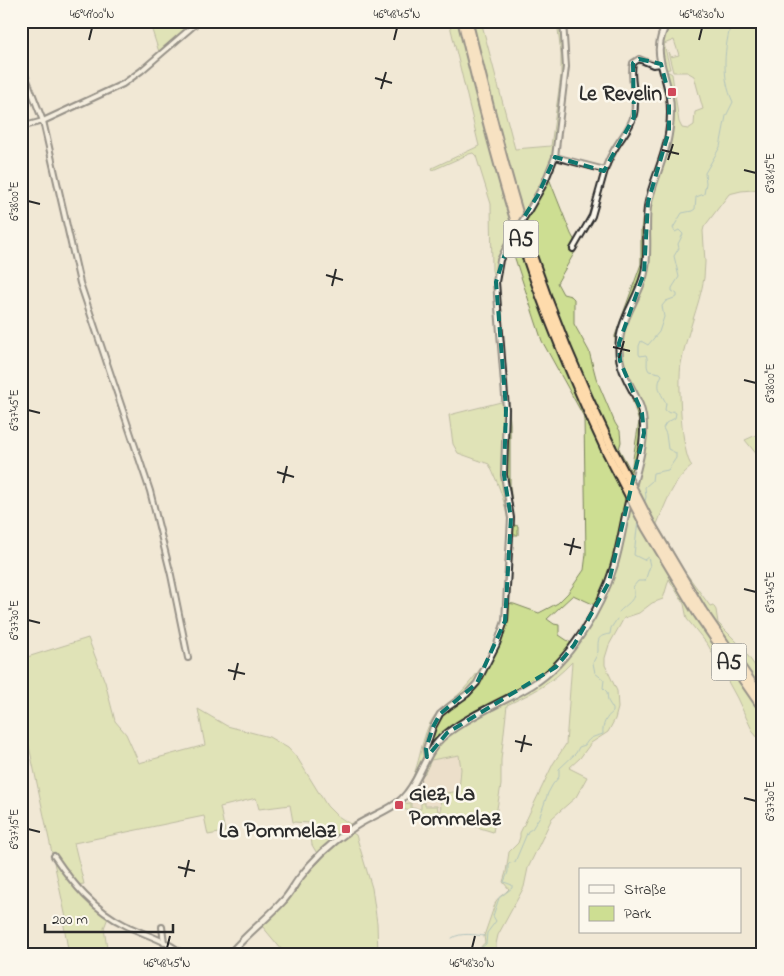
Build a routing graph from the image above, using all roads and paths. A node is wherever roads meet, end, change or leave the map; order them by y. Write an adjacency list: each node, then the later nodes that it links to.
1 (199, 21): 8 (street)
2 (462, 21): 13 (highway, A5)
3 (468, 21): 13 (highway, A5)
4 (563, 21): 10 (street)
5 (668, 21): 6 (street)
6 (661, 64): 11 (street); 18 (street)
7 (21, 65): 8 (street)
8 (43, 121): 9 (street); 15 (street)
9 (21, 127)
10 (555, 157): 11 (street); 18 (street, bridge)
11 (605, 170): 12 (street)
12 (573, 249)
13 (608, 447): 14 (highway, A5, bridge)
14 (699, 611): 16 (highway, A5); 17 (highway, A5)
15 (188, 658)
16 (763, 699)
17 (763, 709)
18 (427, 757): 22 (street)
19 (54, 856): 21 (street)
20 (162, 927): 21 (street)
21 (164, 943): 23 (street)
22 (235, 952): 24 (street)
23 (183, 955)
24 (229, 955)

